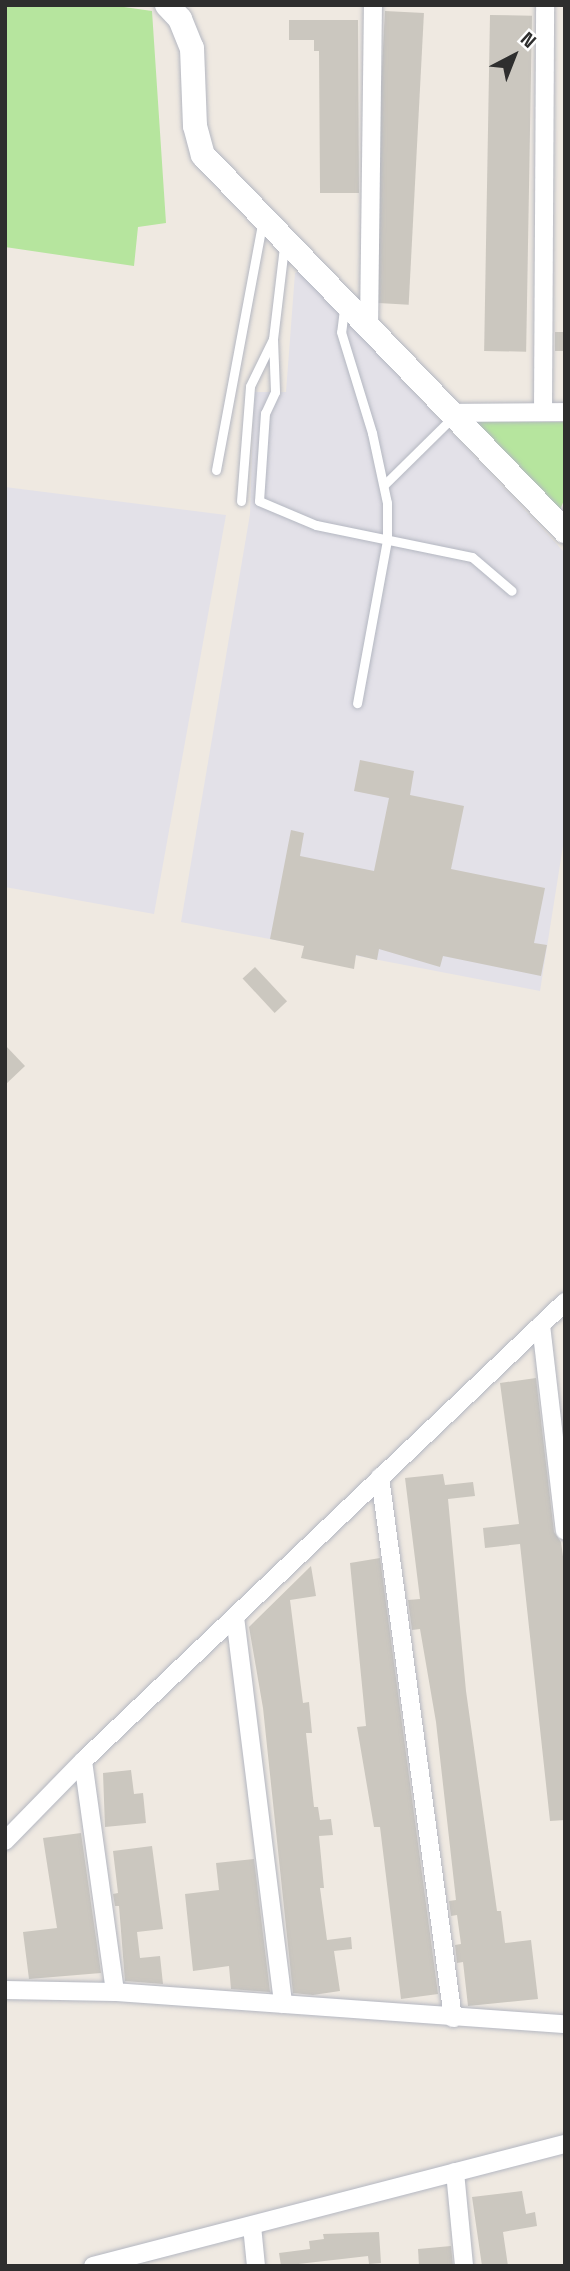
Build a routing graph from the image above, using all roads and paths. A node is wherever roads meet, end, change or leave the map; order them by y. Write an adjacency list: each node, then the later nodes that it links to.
1 (167, 5): 4 (street)
2 (373, 5): 7 (street)
3 (545, 5): 9 (street)
4 (263, 219): 5 (street); 12 (lane)
5 (285, 242): 6 (street); 8 (lane)
6 (345, 304): 7 (street); 13 (lane)
7 (369, 329): 11 (street)
8 (273, 340): 14 (lane); 16 (lane)
9 (543, 412): 10 (street); 11 (street)
10 (565, 412)
11 (451, 415): 13 (lane); 15 (street)
12 (216, 470)
13 (385, 484): 16 (lane)
14 (242, 501)
15 (565, 531)
16 (387, 540): 17 (lane); 18 (lane)
17 (512, 591)
18 (357, 703)
19 (565, 1303): 20 (street)
20 (541, 1325): 21 (street); 22 (street)
21 (380, 1477): 23 (street); 29 (street)
22 (565, 1531)
23 (234, 1617): 24 (street); 28 (street)
24 (83, 1761): 25 (street); 27 (street)
25 (5, 1841)
26 (5, 1990): 27 (street)
27 (115, 1992): 28 (street)
28 (283, 2004): 29 (street)
29 (453, 2018): 30 (street)
30 (565, 2024)
31 (565, 2144): 32 (street)
32 (455, 2172): 33 (street); 36 (street)
33 (252, 2226): 34 (street); 35 (street)
34 (93, 2266)
35 (256, 2266)
36 (464, 2266)

